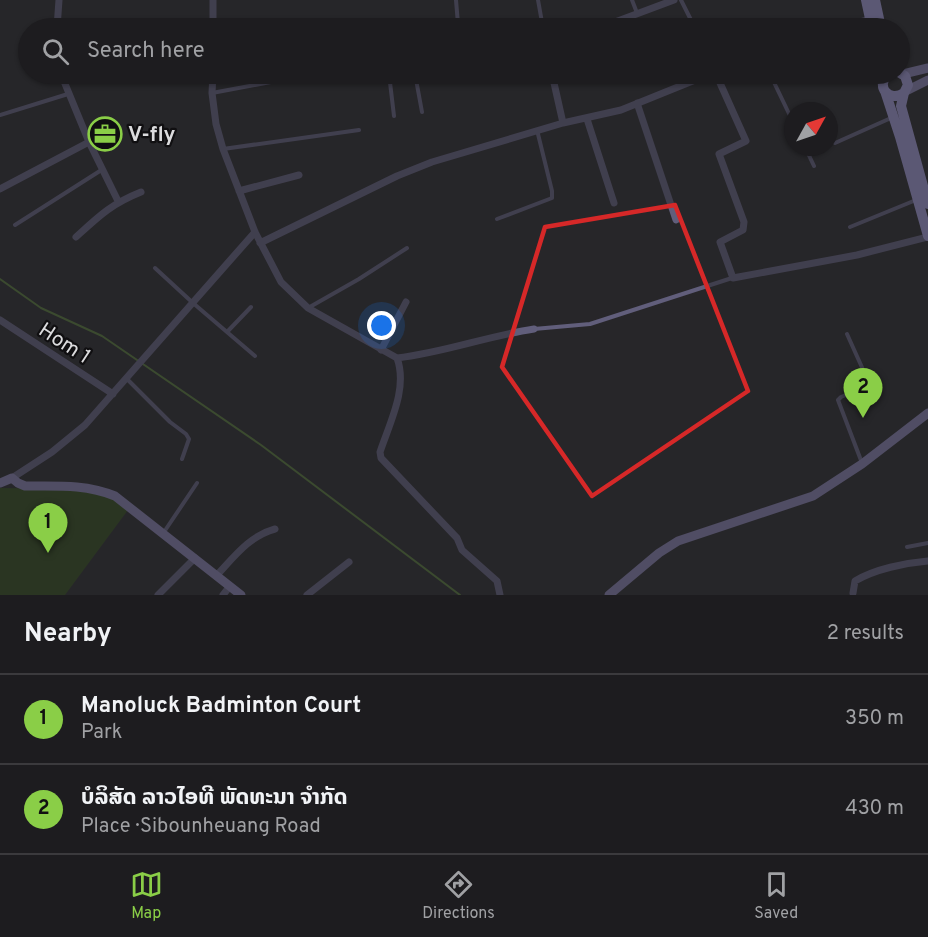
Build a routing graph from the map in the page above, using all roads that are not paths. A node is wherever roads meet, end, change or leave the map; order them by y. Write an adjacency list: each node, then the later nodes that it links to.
1 (59, 0): 11 (street)
2 (213, 0): 12 (street)
3 (456, 0): 13 (lane)
4 (538, 0): 14 (lane)
5 (632, 0): 10 (lane)
6 (674, 0): 10 (street)
7 (681, 0): 16 (lane)
8 (866, 0): 17 (main road)
9 (875, 0): 18 (main road)
10 (637, 13): 15 (street)
11 (58, 18)
12 (213, 18)
13 (458, 18)
14 (541, 18)
15 (624, 18)
16 (690, 18)
17 (870, 18)
18 (879, 18)
19 (928, 68): 20 (street)
20 (910, 71)
21 (928, 80): 34 (street)
22 (64, 84): 36 (street)
23 (212, 84): 35 (street)
24 (260, 84): 35 (lane)
25 (389, 84): 41 (lane)
26 (417, 84): 39 (lane)
27 (554, 84): 44 (street)
28 (685, 84): 37 (street)
29 (721, 84): 70 (street)
30 (775, 84): 38 (lane)
31 (885, 84): 42 (main road)
32 (886, 84): 34 (main road)
33 (907, 84): 34 (main road)
34 (905, 92): 58 (main road)
35 (212, 93): 49 (street)
36 (68, 94): 40 (lane); 47 (street)
37 (637, 103): 43 (street); 61 (street)
38 (784, 103)
39 (422, 112)
40 (0, 115)
41 (394, 116)
42 (894, 116): 48 (lane); 58 (main road)
43 (587, 119): 44 (street); 59 (street)
44 (563, 123): 46 (street)
45 (359, 130): 49 (lane)
46 (537, 130): 60 (lane); 67 (street)
47 (89, 142): 52 (street); 54 (street)
48 (838, 142)
49 (223, 149): 55 (street)
50 (809, 156): 51 (lane)
51 (814, 166)
52 (103, 169): 57 (street); 62 (lane)
53 (299, 175): 55 (street)
54 (0, 189)
55 (239, 191): 64 (street)
56 (141, 192): 57 (street)
57 (118, 201): 66 (street)
58 (923, 202): 63 (lane); 65 (main road)
59 (614, 203)
60 (497, 219)
61 (676, 220)
62 (15, 225)
63 (850, 227)
64 (255, 232): 67 (street); 72 (street)
65 (928, 236): 70 (street)
66 (76, 237)
67 (260, 243): 74 (street)
68 (407, 248): 74 (lane)
69 (155, 268): 72 (lane)
70 (733, 278): 76 (lane)
71 (406, 302): 79 (street)
72 (193, 303): 77 (lane); 82 (street)
73 (251, 307): 77 (lane)
74 (308, 308): 79 (street)
75 (0, 320): 83 (street, Hom 1)
76 (534, 329): 81 (street)
77 (227, 332): 80 (lane)
78 (847, 334): 86 (lane)
79 (381, 350): 81 (street)
80 (255, 356)
81 (397, 358): 104 (street)
82 (129, 376): 83 (street); 85 (lane)
83 (113, 394): 87 (street)
84 (928, 413): 86 (street)
85 (182, 459)
86 (862, 464): 105 (street)
87 (12, 478): 88 (street); 91 (street)
88 (0, 483)
89 (197, 483): 91 (lane)
90 (275, 529): 97 (street)
91 (164, 533): 94 (street)
92 (928, 543): 93 (lane)
93 (907, 547)
94 (195, 558): 97 (street); 100 (street)
95 (928, 561): 99 (street)
96 (349, 562): 103 (street)
97 (216, 576): 98 (street)
98 (231, 586): 101 (street); 102 (street)
99 (853, 593)
100 (158, 595)
101 (223, 595)
102 (241, 595)
103 (307, 595)
104 (500, 595)
105 (609, 595)

